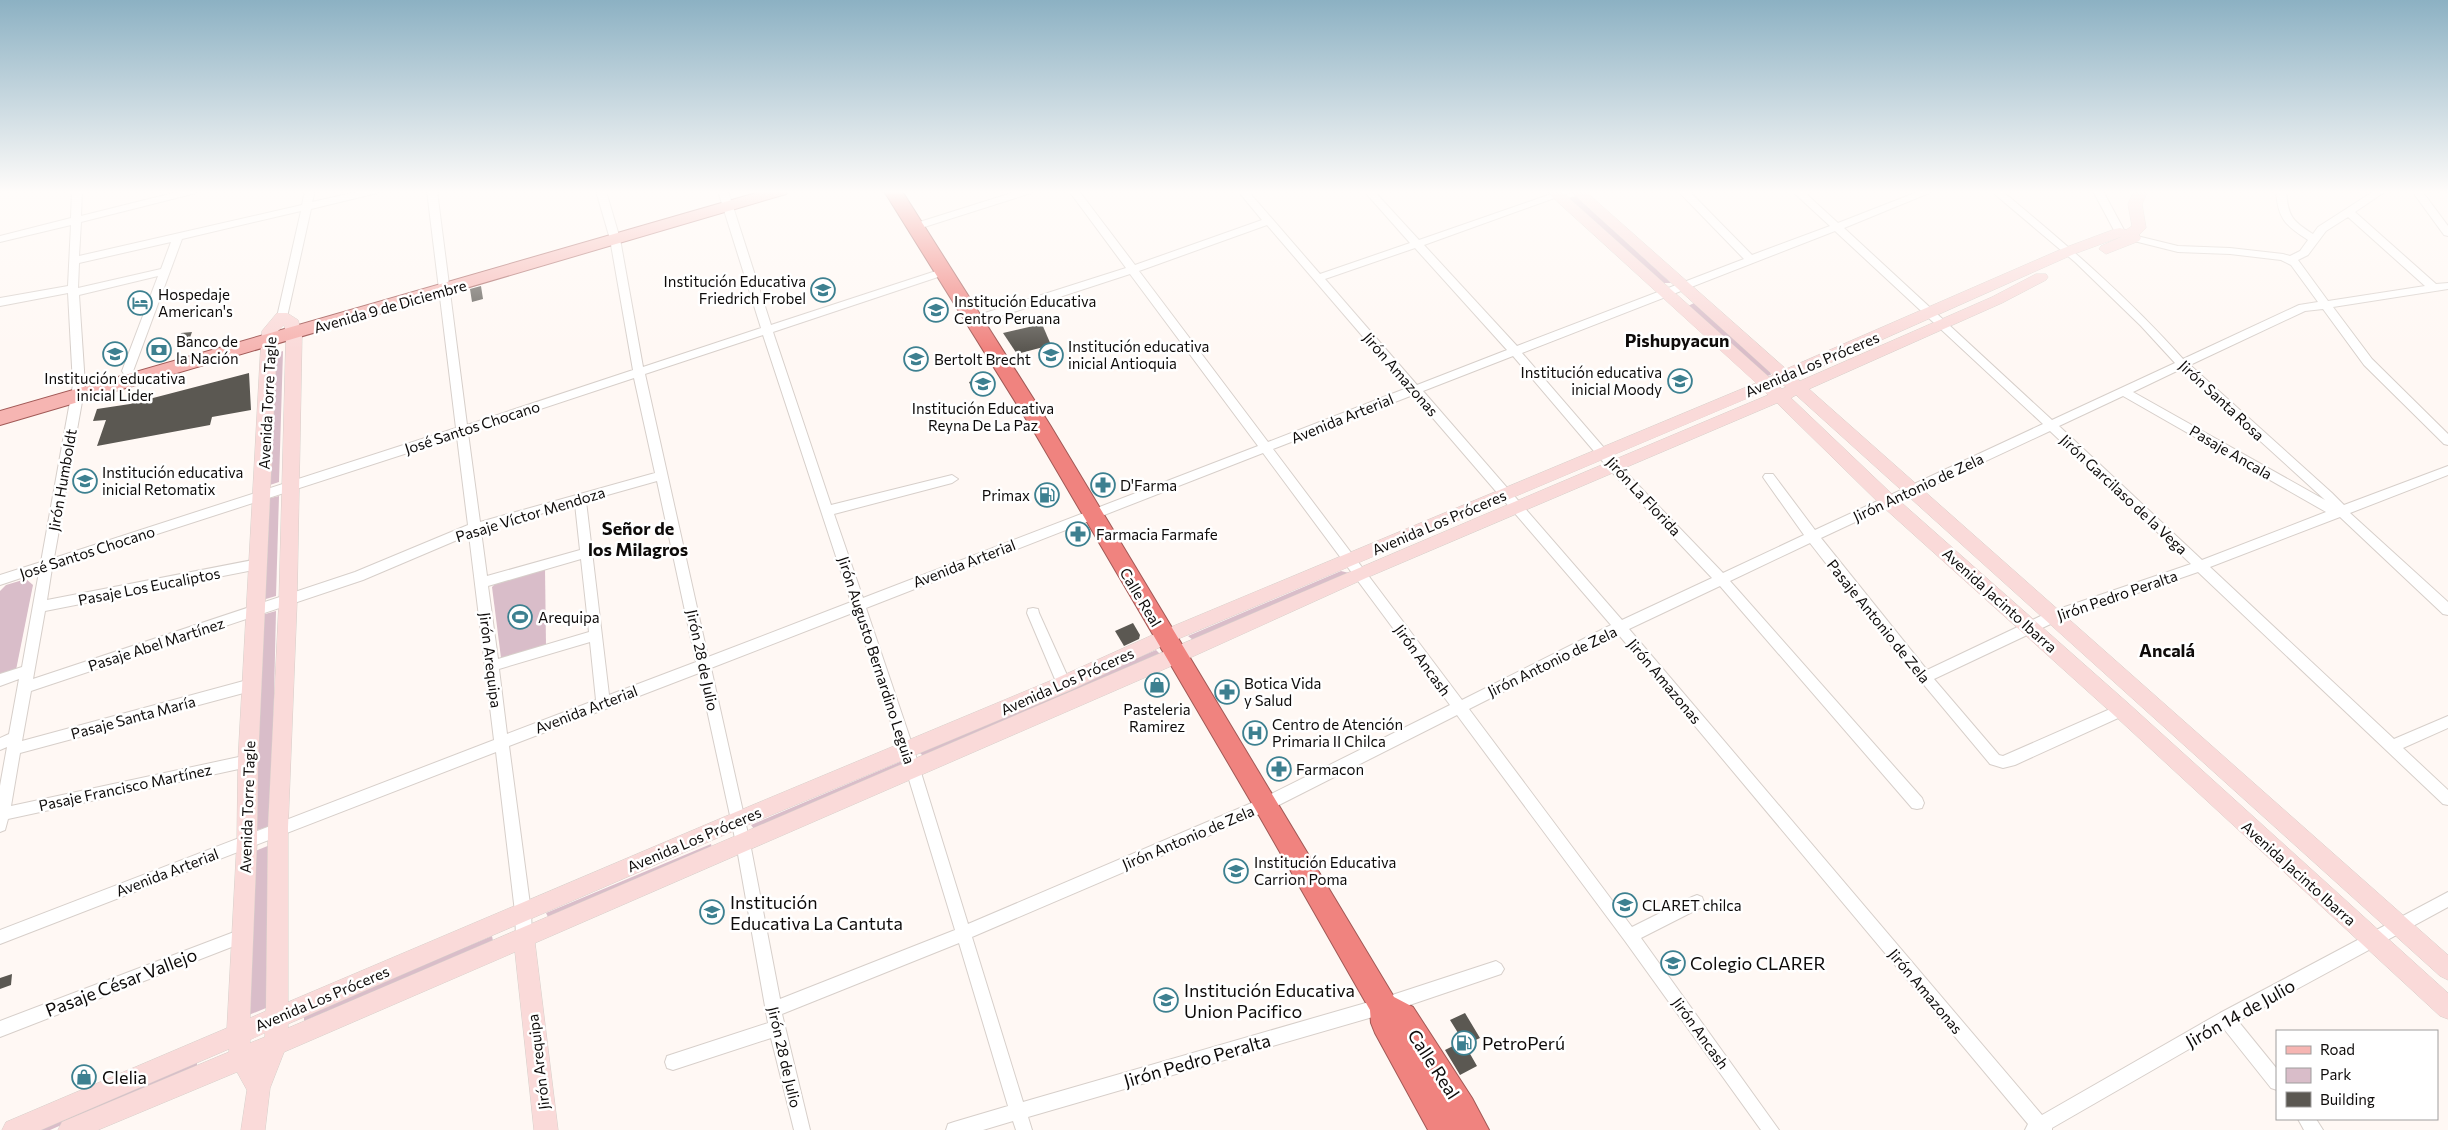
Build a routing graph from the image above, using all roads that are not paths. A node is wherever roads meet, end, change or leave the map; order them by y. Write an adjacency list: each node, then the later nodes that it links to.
1 (75, 244): 27 (street, Jirón Humboldt)
2 (149, 244): 27 (street)
3 (175, 244): 29 (street)
4 (299, 244): 43 (street)
5 (438, 244): 32 (street, Jirón Arequipa)
6 (583, 244): 32 (main road, Avenida 9 de Diciembre)
7 (615, 244): 48 (street, Jirón 28 de Julio)
8 (740, 244): 44 (street, Jirón Augusto Bernardino Leguia)
9 (925, 244): 30 (highway, Calle Real)
10 (1114, 244): 28 (street, Jirón Ancash)
11 (1206, 244): 28 (street)
12 (1288, 244): 31 (street, Jirón Amazonas)
13 (1417, 244): 31 (street); 45 (street, Jirón La Florida)
14 (1614, 244): 37 (street, Avenida Jacinto Ibarra)
15 (1635, 244): 33 (street, Avenida Jacinto Ibarra)
16 (1735, 244): 26 (street)
17 (1794, 244): 26 (street, Avenida Arterial)
18 (1854, 244): 40 (street, Jirón Garcilaso de la Vega)
19 (2060, 244): 24 (street, Jirón Santa Rosa)
20 (2104, 244): 24 (street, Avenida Los Próceres)
21 (2161, 244): 25 (street)
22 (2310, 244): 25 (street)
23 (2384, 244): 35 (street)
24 (2074, 255): 40 (street, Avenida Los Próceres); 42 (street, Avenida Los Próceres); 46 (street, Jirón Santa Rosa)
25 (2298, 257): 39 (street)
26 (1751, 260): 33 (street, Avenida Arterial)
27 (74, 261): 36 (street, Jirón Humboldt)
28 (1133, 269): 41 (street); 58 (street, Jirón Ancash)
29 (165, 272): 36 (street); 47 (street)
30 (943, 272): 41 (highway, Calle Real); 44 (street, José Santos Chocano)
31 (1318, 278): 50 (street, Jirón Amazonas)
32 (443, 285): 43 (main road, Avenida 9 de Diciembre); 56 (street, Jirón Arequipa)
33 (1681, 286): 37 (street, Avenida Arterial); 49 (street, Avenida Jacinto Ibarra)
34 (2448, 286): 35 (street, Jirón Antonio de Zela)
35 (2432, 288): 39 (street, Jirón Antonio de Zela)
36 (73, 291): 38 (street); 51 (street, Jirón Humboldt)
37 (1665, 292): 45 (street, Avenida Arterial); 49 (street, Avenida Jacinto Ibarra)
38 (0, 302)
39 (2328, 306): 46 (street, Jirón Antonio de Zela); 57 (street)
40 (1932, 313): 42 (street, Jirón Garcilaso de la Vega); 49 (street, Avenida Los Próceres)
41 (973, 321): 72 (highway, Calle Real)
42 (1944, 324): 49 (street, Avenida Los Próceres); 55 (street, Jirón Garcilaso de la Vega)
43 (282, 330): 47 (main road, Avenida 9 de Diciembre); 51 (main road, Avenida 9 de Diciembre); 64 (street, Avenida Torre Tagle); 66 (street, Avenida Torre Tagle)
44 (767, 330): 48 (street, José Santos Chocano); 70 (street, Jirón Augusto Bernardino Leguia)
45 (1514, 350): 50 (street, Avenida Arterial); 59 (street, Jirón La Florida)
46 (2182, 364): 52 (street, Jirón Antonio de Zela); 71 (street, Jirón Santa Rosa)
47 (128, 372): 51 (main road, Avenida 9 de Diciembre)
48 (639, 372): 56 (street, José Santos Chocano); 61 (street, Jirón 28 de Julio)
49 (1782, 386): 59 (street, Avenida Los Próceres); 65 (street, Avenida Jacinto Ibarra); 69 (street, Avenida Jacinto Ibarra)
50 (1414, 389): 58 (street, Avenida Arterial); 68 (street, Jirón Amazonas)
51 (78, 390): 53 (main road, Avenida 9 de Diciembre); 54 (main road, Avenida 9 de Diciembre); 77 (street, Jirón Humboldt)
52 (2123, 391): 55 (street, Jirón Antonio de Zela); 71 (street, Pasaje Ancala)
53 (0, 408)
54 (0, 418)
55 (2051, 424): 65 (street, Jirón Antonio de Zela); 78 (street, Jirón Garcilaso de la Vega)
56 (462, 431): 64 (street, José Santos Chocano); 73 (street, Jirón Arequipa)
57 (2448, 441)
58 (1267, 448): 72 (street, Avenida Arterial); 79 (street, Jirón Ancash)
59 (1608, 460): 68 (street, Avenida Los Próceres); 81 (street, Jirón La Florida)
60 (2448, 470): 71 (street, Jirón Pedro Peralta)
61 (662, 475): 67 (street, Pasaje Víctor Mendoza); 94 (street, Jirón 28 de Julio)
62 (1769, 476): 74 (street, Pasaje Antonio de Zela)
63 (952, 479): 70 (street)
64 (291, 487): 66 (street, José Santos Chocano); 83 (street, Avenida Torre Tagle)
65 (1910, 490): 69 (street, Jirón Antonio de Zela); 89 (street, Avenida Jacinto Ibarra)
66 (262, 496): 76 (street, Avenida Torre Tagle); 77 (street, José Santos Chocano)
67 (580, 498): 73 (street, Pasaje Víctor Mendoza); 75 (street)
68 (1511, 501): 79 (street, Avenida Los Próceres); 90 (street, Jirón Amazonas)
69 (1888, 501): 74 (street, Jirón Antonio de Zela); 91 (street, Avenida Jacinto Ibarra)
70 (827, 511): 84 (street, Jirón Augusto Bernardino Leguia)
71 (2340, 512): 78 (street, Jirón Pedro Peralta); 86 (street, Jirón Santa Rosa)
72 (1092, 514): 84 (street, Avenida Arterial); 93 (highway, Calle Real)
73 (474, 528): 82 (street, Jirón Arequipa); 83 (street, Pasaje Víctor Mendoza)
74 (1811, 537): 81 (street, Jirón Antonio de Zela); 97 (street, Pasaje Antonio de Zela)
75 (586, 554): 82 (street); 92 (street)
76 (258, 564): 85 (street, Pasaje Los Eucaliptos); 87 (street, Avenida Torre Tagle)
77 (47, 565): 80 (street, José Santos Chocano); 85 (street, Jirón Humboldt)
78 (2200, 566): 89 (street, Jirón Pedro Peralta); 109 (street, Jirón Garcilaso de la Vega)
79 (1355, 567): 93 (street, Avenida Los Próceres); 103 (street, Jirón Ancash)
80 (0, 580)
81 (1722, 580): 90 (street, Jirón Antonio de Zela); 114 (street, Jirón La Florida)
82 (481, 583): 95 (street, Jirón Arequipa)
83 (288, 601): 87 (street, Pasaje Abel Martínez); 118 (street, Avenida Torre Tagle)
84 (859, 604): 94 (street, Avenida Arterial); 110 (street, Jirón Augusto Bernardino Leguia)
85 (39, 607): 96 (street, Jirón Humboldt)
86 (2448, 610)
87 (256, 612): 100 (street, Avenida Torre Tagle); 101 (street, Pasaje Abel Martínez)
88 (1033, 613): 99 (street)
89 (2052, 617): 91 (street, Jirón Pedro Peralta); 124 (street, Avenida Jacinto Ibarra)
90 (1620, 627): 103 (street, Jirón Antonio de Zela); 148 (street, Jirón Amazonas)
91 (2032, 628): 97 (street, Jirón Pedro Peralta); 104 (street, Avenida Jacinto Ibarra)
92 (596, 635): 95 (street); 102 (street)
93 (1171, 647): 99 (street, Avenida Los Próceres); 112 (street, Avenida Los Próceres); 115 (highway, Calle Real)
94 (704, 664): 102 (street, Avenida Arterial); 117 (street, Jirón 28 de Julio)
95 (491, 666): 106 (street, Jirón Arequipa)
96 (28, 671): 98 (street); 101 (street, Jirón Humboldt)
97 (1924, 677): 104 (street, Pasaje Antonio de Zela)
98 (0, 680)
99 (1064, 684): 110 (street, Avenida Los Próceres)
100 (251, 685): 108 (street, Pasaje Santa María); 111 (street, Avenida Torre Tagle)
101 (25, 687): 108 (street, Jirón Humboldt)
102 (604, 702): 106 (street, Avenida Arterial)
103 (1458, 707): 115 (street, Jirón Antonio de Zela); 128 (street, Jirón Ancash)
104 (2122, 710): 130 (street, Avenida Jacinto Ibarra)
105 (2448, 722): 109 (street)
106 (501, 742): 118 (street, Avenida Arterial); 123 (street, Jirón Arequipa)
107 (0, 744): 108 (street, Pasaje Santa María)
108 (15, 744): 116 (street, Jirón Humboldt)
109 (2392, 746): 113 (street, Jirón Garcilaso de la Vega)
110 (907, 750): 112 (street, Jirón Augusto Bernardino Leguia); 117 (street, Avenida Los Próceres)
111 (248, 761): 116 (street, Pasaje Francisco Martínez); 119 (street, Avenida Torre Tagle)
112 (913, 770): 120 (street, Avenida Los Próceres); 125 (street, Jirón Augusto Bernardino Leguia)
113 (2448, 799)
114 (1917, 803)
115 (1266, 804): 125 (street, Jirón Antonio de Zela); 133 (highway, Calle Real)
116 (1, 819)
117 (738, 820): 120 (street, Jirón 28 de Julio); 123 (street, Avenida Los Próceres)
118 (278, 828): 119 (street, Avenida Arterial); 136 (street, Avenida Torre Tagle)
119 (247, 840): 126 (street, Avenida Torre Tagle); 129 (street, Avenida Arterial)
120 (743, 843): 127 (street, Avenida Los Próceres); 135 (street, Jirón 28 de Julio)
121 (2448, 899): 124 (street, Jirón 14 de Julio)
122 (1697, 902): 128 (street)
123 (523, 912): 127 (street, Jirón Arequipa); 136 (street, Avenida Los Próceres)
124 (2399, 926): 130 (street, Jirón 14 de Julio); 132 (street, Avenida Jacinto Ibarra)
125 (964, 934): 135 (street, Jirón Antonio de Zela); 146 (street, Jirón Augusto Bernardino Leguia)
126 (242, 936): 139 (street, Pasaje César Vallejo); 140 (street, Avenida Torre Tagle)
127 (524, 936): 141 (street, Avenida Los Próceres); 152 (street, Jirón Arequipa)
128 (1630, 936): 158 (street, Jirón Ancash)
129 (0, 937)
130 (2374, 941): 134 (street, Avenida Jacinto Ibarra); 137 (street, Jirón 14 de Julio)
131 (1496, 969): 133 (street, Jirón Pedro Peralta)
132 (2448, 969)
133 (1383, 1007): 146 (street, Jirón Pedro Peralta); 156 (highway, Calle Real); 157 (highway, Calle Real)
134 (2448, 1008)
135 (774, 1009): 138 (street, Jirón 28 de Julio)
136 (277, 1017): 140 (street, Avenida Los Próceres); 141 (street, Avenida Torre Tagle)
137 (2226, 1020): 144 (street); 148 (street, Jirón 14 de Julio)
138 (777, 1028): 143 (street); 153 (street, Jirón 28 de Julio)
139 (0, 1029)
140 (238, 1033): 142 (street, Avenida Torre Tagle); 149 (street, Avenida Los Próceres)
141 (276, 1044): 142 (street, Avenida Los Próceres); 145 (street, Avenida Torre Tagle)
142 (241, 1058): 145 (street, Avenida Torre Tagle); 150 (street, Avenida Los Próceres)
143 (673, 1062)
144 (2276, 1081)
145 (259, 1088): 151 (street, Avenida Torre Tagle)
146 (1018, 1111): 154 (street, Jirón Pedro Peralta); 155 (street, Jirón Augusto Bernardino Leguia)
147 (2307, 1120): 159 (street)
148 (2039, 1129)
149 (14, 1130)
150 (70, 1130)
151 (253, 1130)
152 (546, 1130)
153 (802, 1130)
154 (954, 1130)
155 (1024, 1130)
156 (1444, 1130)
157 (1474, 1130)
158 (1771, 1130)
159 (2315, 1130)

